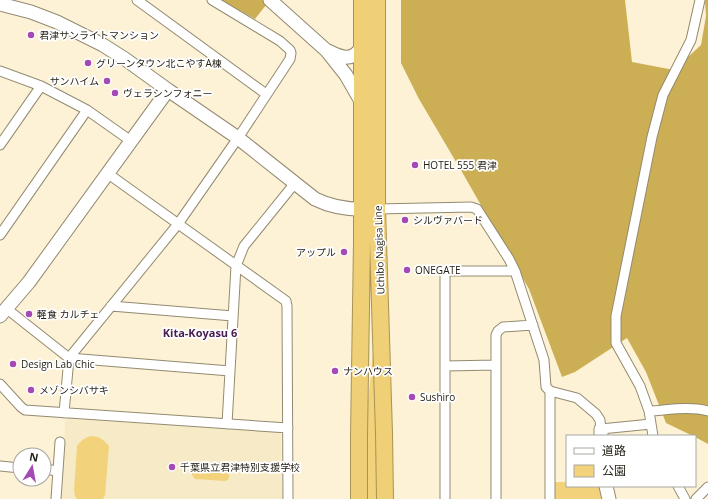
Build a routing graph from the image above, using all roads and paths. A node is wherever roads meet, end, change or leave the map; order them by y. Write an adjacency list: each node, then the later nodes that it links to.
1 (138, 0): 13 (street)
2 (212, 0): 13 (street)
3 (270, 0): 9 (street)
4 (362, 0): 8 (highway, Uchibo Nagisa Line)
5 (377, 0): 21 (highway, Uchibo Nagisa Line)
6 (700, 0): 36 (street)
7 (0, 4): 12 (street)
8 (362, 47): 9 (street); 14 (highway, Uchibo Nagisa Line)
9 (327, 51): 14 (street)
10 (0, 71): 11 (street)
11 (41, 86): 15 (street); 18 (street)
12 (168, 90): 16 (street); 17 (street)
13 (266, 94): 16 (street)
14 (363, 105): 21 (highway, Uchibo Nagisa Line)
15 (87, 110): 17 (street); 23 (street)
16 (238, 138): 20 (street); 22 (street)
17 (131, 141): 19 (street)
18 (0, 145)
19 (107, 173): 22 (street); 27 (street)
20 (295, 183): 21 (street); 24 (street)
21 (369, 209): 25 (street); 54 (highway, Uchibo Nagisa Line); 55 (highway, Uchibo Nagisa Line)
22 (178, 224): 24 (street); 26 (street)
23 (0, 235)
24 (236, 266): 28 (street); 41 (street)
25 (515, 271): 29 (street); 32 (street)
26 (111, 306): 28 (street); 30 (street)
27 (3, 313): 30 (street)
28 (234, 316): 33 (street)
29 (533, 325): 31 (street); 35 (street)
30 (69, 358): 33 (street); 38 (street)
31 (496, 365): 32 (street); 57 (street)
32 (445, 366): 56 (street)
33 (230, 371): 39 (street)
34 (0, 384): 38 (street)
35 (550, 392): 42 (street); 58 (street)
36 (649, 411): 37 (street); 40 (street)
37 (708, 411)
38 (64, 413): 39 (street)
39 (227, 424): 41 (street)
40 (651, 424): 42 (street); 43 (street)
41 (288, 428): 53 (street)
42 (601, 432)
43 (653, 435)
44 (60, 442): 48 (street)
45 (0, 466): 46 (street)
46 (12, 467)
47 (52, 470): 48 (street)
48 (58, 470): 52 (street)
49 (606, 487): 59 (street)
50 (679, 487): 60 (street)
51 (708, 487): 61 (street)
52 (56, 499)
53 (288, 499)
54 (359, 499)
55 (385, 499)
56 (445, 499)
57 (496, 499)
58 (550, 499)
59 (609, 499)
60 (685, 499)
61 (696, 499)

